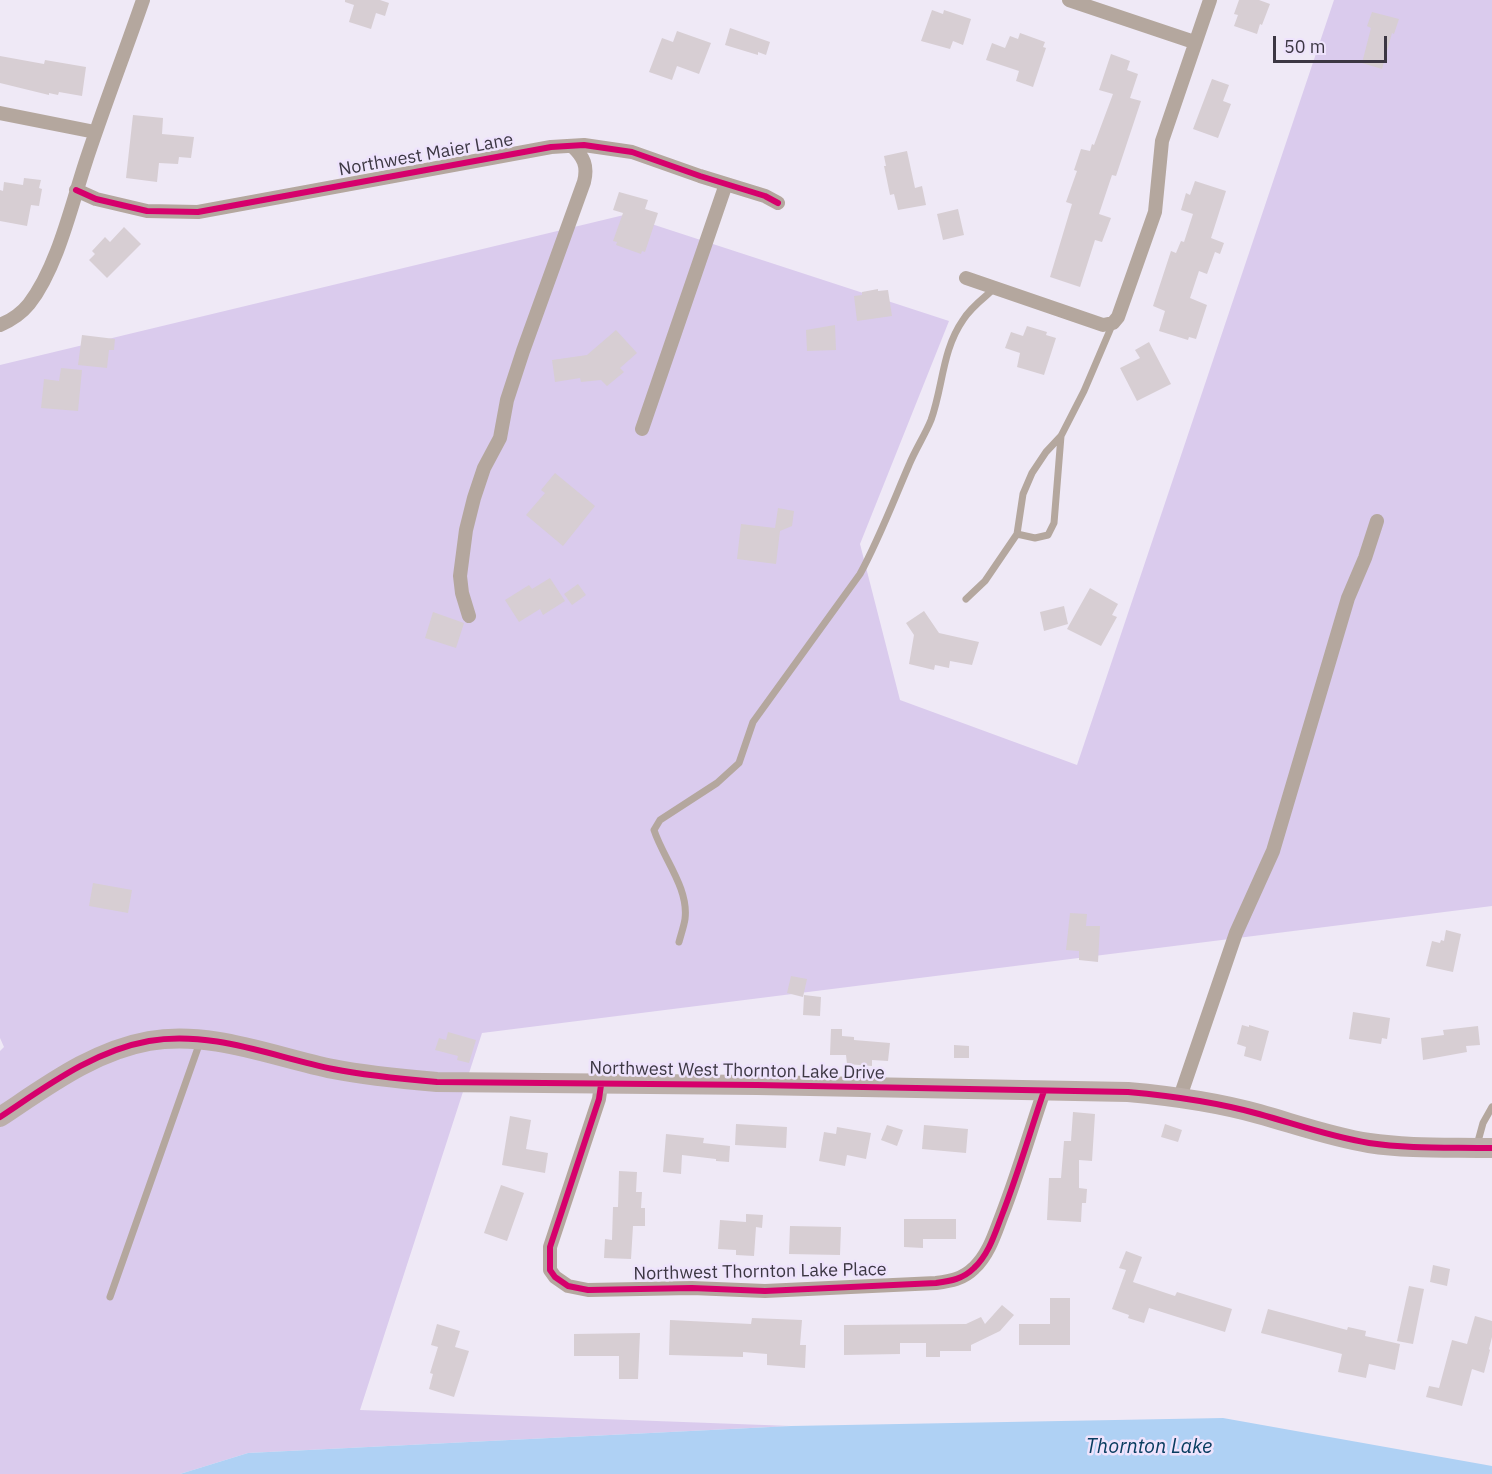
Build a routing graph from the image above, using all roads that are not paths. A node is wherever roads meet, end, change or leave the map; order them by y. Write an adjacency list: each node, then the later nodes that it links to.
1 (143, 0): 6 (street)
2 (1069, 0): 4 (street)
3 (1210, 0): 4 (street)
4 (1194, 42): 13 (street)
5 (0, 113): 6 (street)
6 (95, 132): 9 (street)
7 (572, 146): 8 (street, Northwest Maier Lane); 9 (street, Northwest Maier Lane); 20 (street)
8 (726, 184): 10 (street, Northwest Maier Lane); 15 (street)
9 (76, 190): 14 (street)
10 (778, 203)
11 (966, 278): 12 (street)
12 (996, 288): 13 (street); 21 (lane)
13 (1113, 323): 16 (lane)
14 (0, 325)
15 (642, 429)
16 (1061, 436): 18 (lane); 18 (lane)
17 (1377, 521): 25 (street)
18 (1017, 534): 19 (lane)
19 (966, 599)
20 (469, 616)
21 (679, 942)
22 (201, 1040): 23 (street, Northwest West Thornton Lake Drive); 27 (street, Northwest West Thornton Lake Drive); 29 (lane)
23 (601, 1085): 24 (street, Northwest West Thornton Lake Drive); 24 (street, Northwest Thornton Lake Place)
24 (1044, 1090): 25 (street, Northwest West Thornton Lake Drive)
25 (1180, 1097): 28 (street, Northwest West Thornton Lake Drive)
26 (1492, 1107): 28 (lane)
27 (0, 1117)
28 (1484, 1148)
29 (110, 1297)

